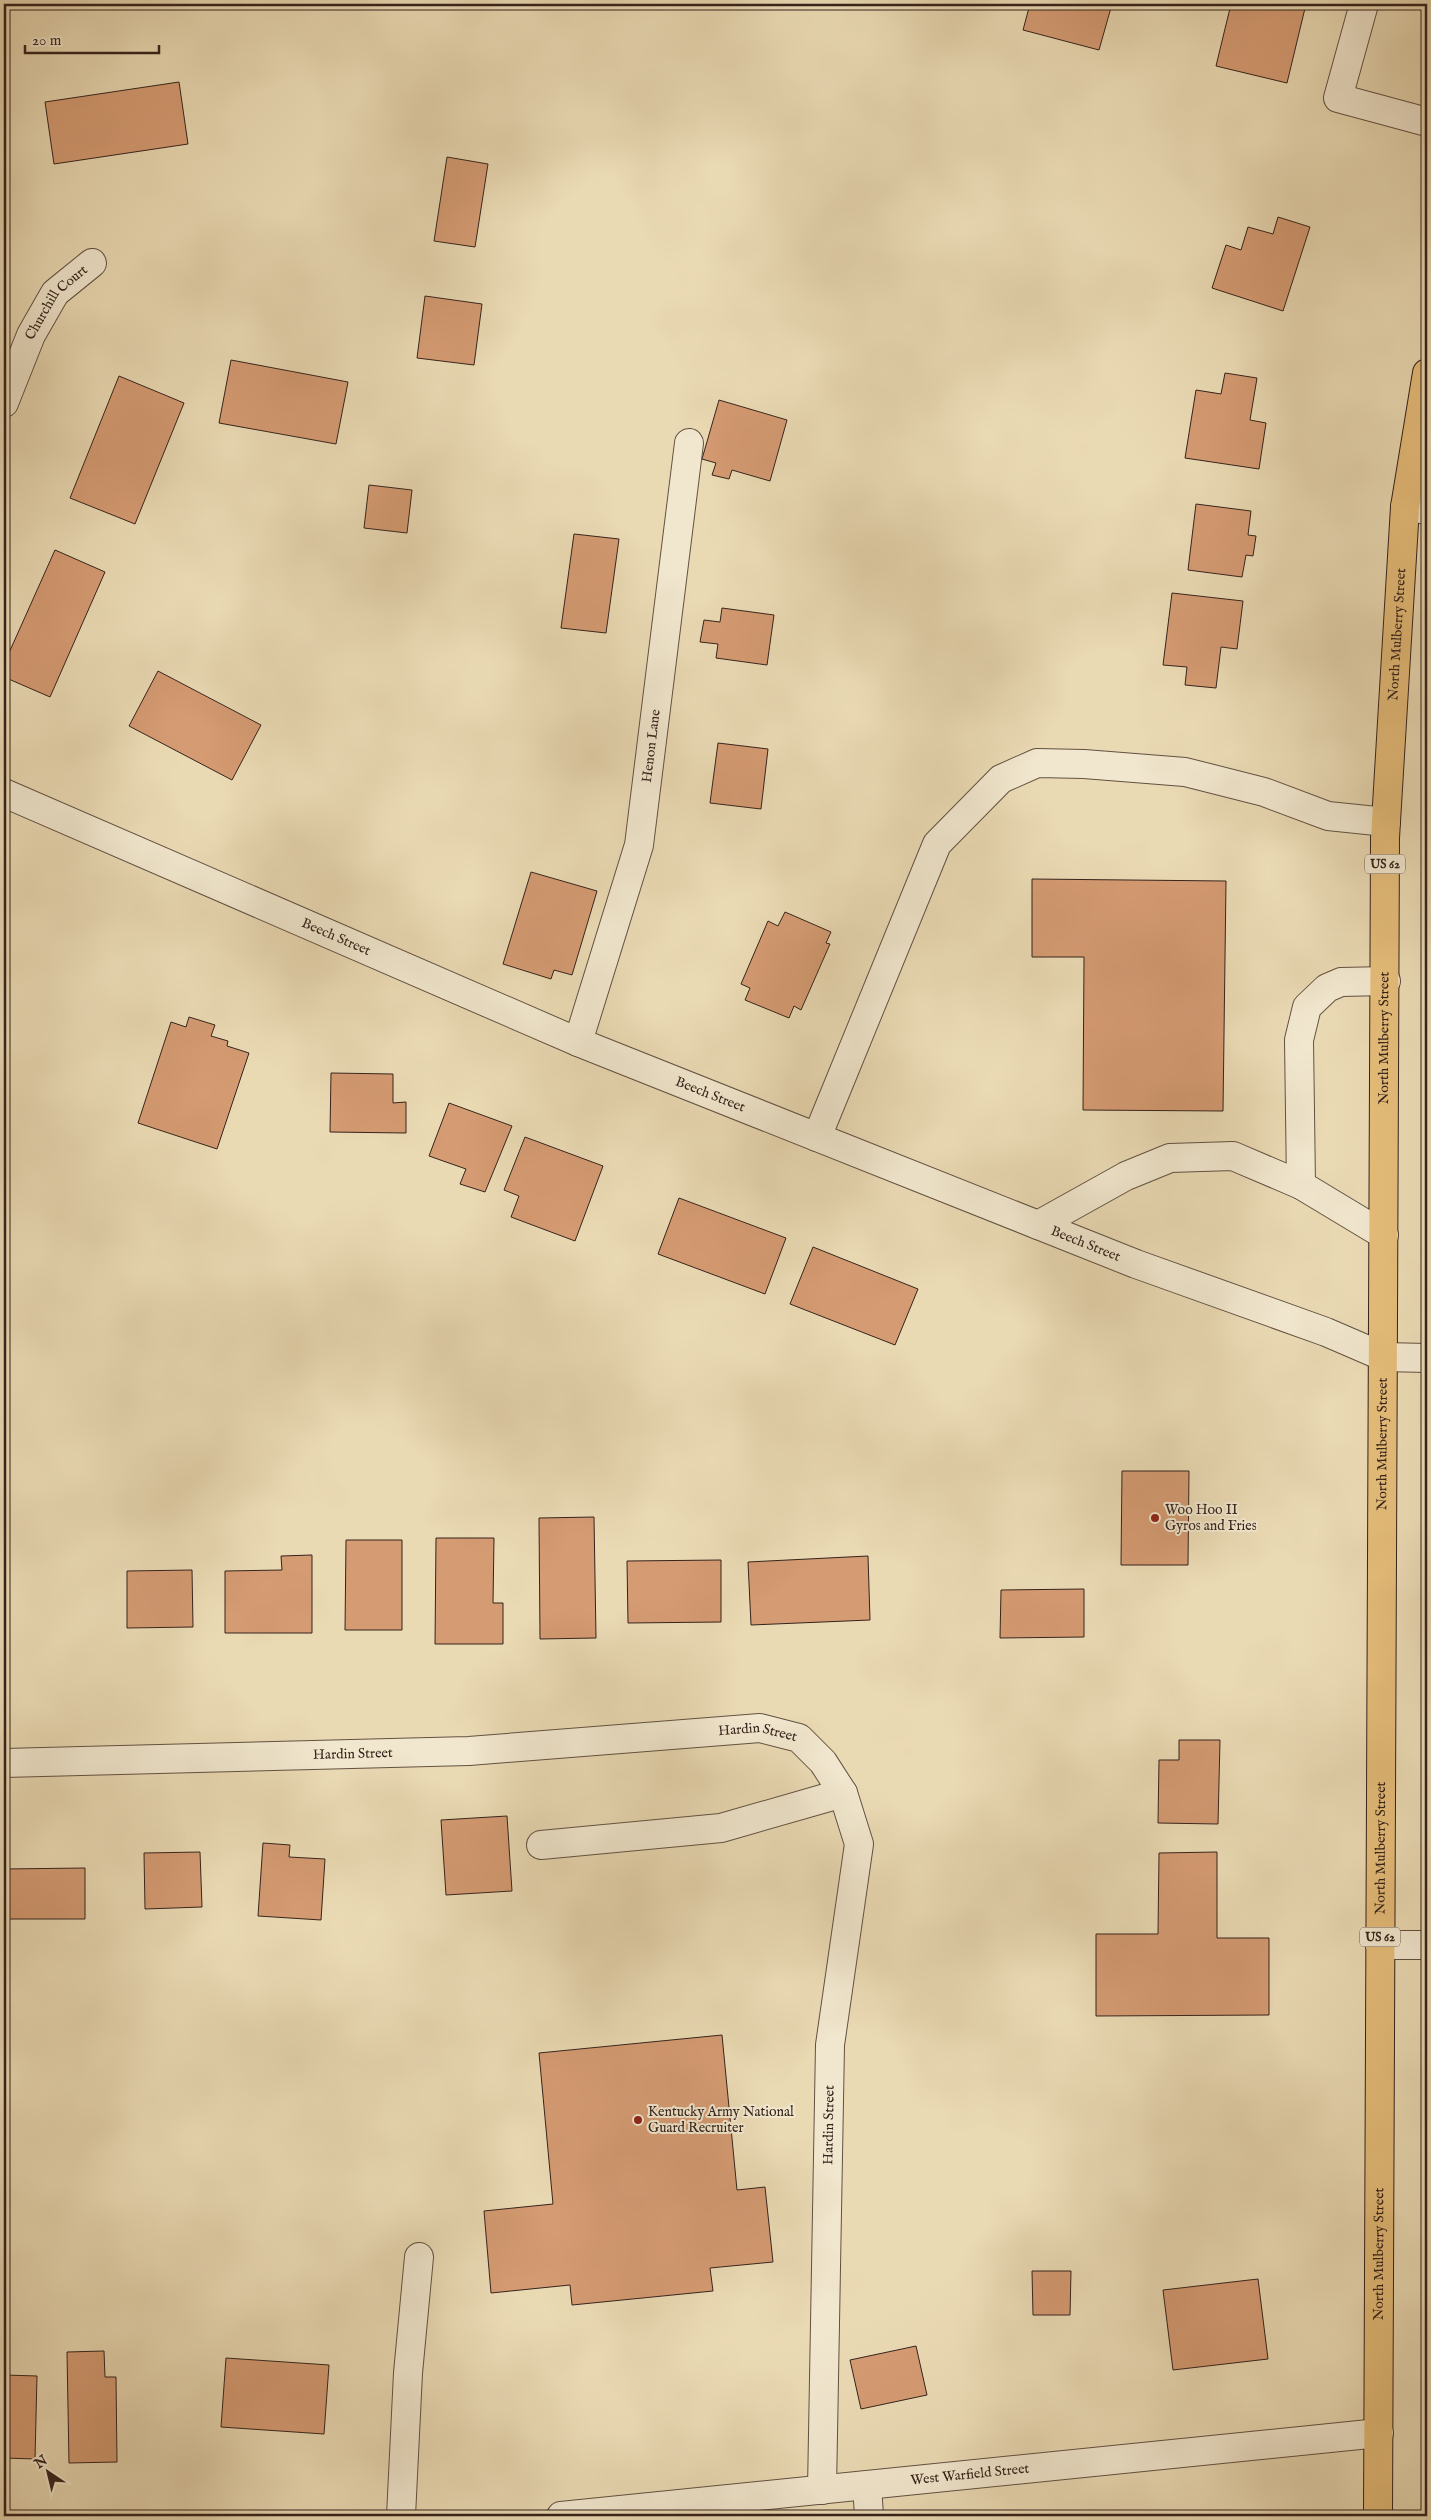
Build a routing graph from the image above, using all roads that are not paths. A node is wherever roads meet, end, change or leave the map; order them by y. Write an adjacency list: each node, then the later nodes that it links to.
1 (1364, 4): 2 (street)
2 (1427, 122)
3 (92, 263): 5 (street, Churchill Court)
4 (1427, 373): 7 (main road, North Mulberry Street / US 62)
5 (4, 403)
6 (689, 443): 11 (street, Henon Lane)
7 (1416, 509): 9 (main road, North Mulberry Street / US 62)
8 (4, 793): 11 (street, Beech Street)
9 (1386, 822): 10 (main road, North Mulberry Street / US 62); 12 (street)
10 (1386, 981): 13 (street); 15 (main road, North Mulberry Street / US 62)
11 (578, 1042): 12 (street, Beech Street)
12 (817, 1137): 14 (street, Beech Street)
13 (1301, 1185): 14 (street); 15 (street)
14 (1038, 1225): 16 (street, Beech Street)
15 (1384, 1235): 16 (main road, North Mulberry Street / US 62)
16 (1384, 1357): 17 (street, Beech Street); 21 (main road, North Mulberry Street / US 62)
17 (1427, 1358)
18 (4, 1763): 19 (street, Hardin Street)
19 (843, 1793): 20 (street); 26 (street, Hardin Street)
20 (541, 1845)
21 (1380, 1945): 22 (street); 24 (main road, North Mulberry Street / US 62)
22 (1427, 1945)
23 (420, 2257): 27 (street)
24 (1379, 2433): 25 (street, West Warfield Street); 30 (main road, North Mulberry Street / US 62)
25 (867, 2484): 26 (street, West Warfield Street); 29 (street)
26 (822, 2490): 28 (street, West Warfield Street)
27 (401, 2516)
28 (561, 2516)
29 (869, 2516)
30 (1378, 2516)

